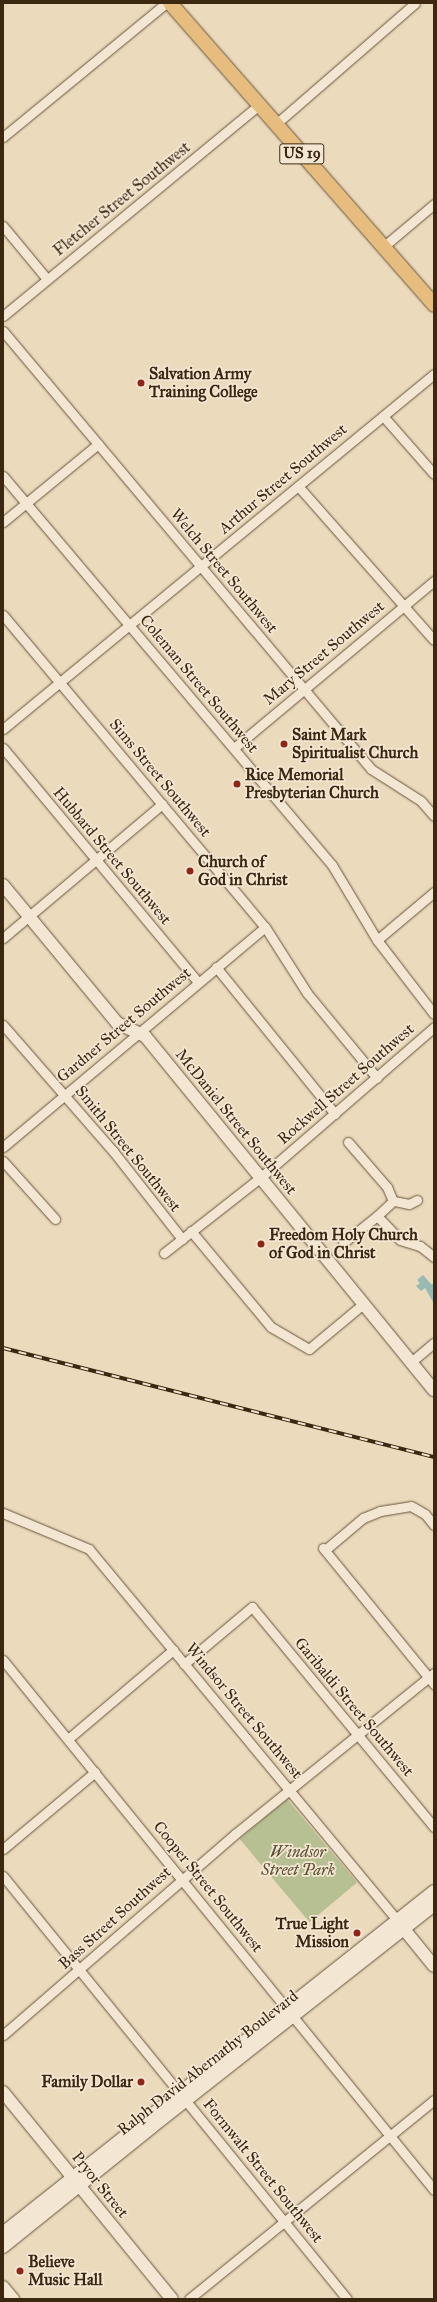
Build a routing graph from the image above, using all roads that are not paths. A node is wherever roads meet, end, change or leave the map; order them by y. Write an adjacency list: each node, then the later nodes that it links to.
1 (166, 3): 6 (street)
2 (170, 3): 4 (main road, US 19)
3 (415, 3): 5 (street)
4 (259, 105): 5 (main road, US 19); 10 (street, Fletcher Street Southwest)
5 (276, 124): 9 (main road, US 19)
6 (3, 137)
7 (434, 204): 9 (street)
8 (3, 226): 10 (street)
9 (383, 247): 11 (main road, US 19)
10 (47, 279): 12 (street, Fletcher Street Southwest)
11 (434, 305)
12 (3, 316)
13 (3, 331): 16 (street, Welch Street Southwest)
14 (434, 374): 15 (street, Arthur Street Southwest)
15 (383, 416): 17 (street); 19 (street, Arthur Street Southwest)
16 (98, 444): 20 (street); 22 (street, Welch Street Southwest)
17 (434, 474)
18 (3, 476): 20 (street, Coleman Street Southwest)
19 (298, 486): 22 (street, Arthur Street Southwest); 24 (street)
20 (26, 503): 21 (street); 26 (street, Coleman Street Southwest)
21 (3, 522)
22 (201, 566): 26 (street, Arthur Street Southwest); 29 (street, Welch Street Southwest)
23 (434, 581): 24 (street, Mary Street Southwest)
24 (405, 606): 27 (street); 29 (street, Mary Street Southwest)
25 (3, 615): 28 (street, Sims Street Southwest)
26 (129, 625): 28 (street, Arthur Street Southwest); 32 (street, Coleman Street Southwest)
27 (434, 640)
28 (60, 682): 30 (street, Arthur Street Southwest); 33 (street, Sims Street Southwest)
29 (304, 690): 32 (street, Mary Street Southwest); 34 (street, Welch Street Southwest)
30 (3, 729)
31 (3, 748): 35 (street, Hubbard Street Southwest)
32 (234, 748): 41 (street, Coleman Street Southwest)
33 (162, 804): 35 (street); 39 (street, Sims Street Southwest)
34 (434, 816)
35 (96, 860): 38 (street); 43 (street, Hubbard Street Southwest)
36 (3, 885): 38 (main road, McDaniel Street Southwest)
37 (434, 892): 41 (street)
38 (29, 916): 40 (street); 47 (main road, McDaniel Street Southwest)
39 (265, 927): 42 (street, Gardner Street Southwest); 48 (street, Sims Street Southwest)
40 (3, 938)
41 (377, 940): 44 (street, Coleman Street Southwest)
42 (216, 967): 43 (street, Gardner Street Southwest); 50 (street)
43 (198, 982): 47 (street, Gardner Street Southwest)
44 (434, 1014)
45 (3, 1025): 49 (street, Smith Street Southwest)
46 (434, 1028): 48 (street, Rockwell Street Southwest)
47 (138, 1033): 49 (street, Gardner Street Southwest); 54 (main road, McDaniel Street Southwest)
48 (377, 1078): 50 (street, Rockwell Street Southwest)
49 (65, 1095): 52 (street, Gardner Street Southwest); 60 (street, Smith Street Southwest)
50 (335, 1114): 54 (street, Rockwell Street Southwest)
51 (348, 1142): 56 (street)
52 (3, 1147)
53 (3, 1161): 58 (street)
54 (261, 1178): 59 (street, Rockwell Street Southwest); 64 (main road, McDaniel Street Southwest)
55 (417, 1200): 56 (street)
56 (393, 1201): 57 (street)
57 (377, 1216): 61 (street); 63 (street)
58 (55, 1219)
59 (191, 1231): 60 (street, Rockwell Street Southwest); 64 (street)
60 (182, 1239): 62 (street, Rockwell Street Southwest)
61 (343, 1243)
62 (164, 1254)
63 (434, 1257)
64 (363, 1304): 66 (main road, McDaniel Street Southwest)
65 (434, 1343): 66 (street)
66 (411, 1362): 67 (main road, McDaniel Street Southwest)
67 (434, 1390)
68 (3, 1513): 70 (street, Windsor Street Southwest)
69 (434, 1525): 73 (street)
70 (173, 1650): 72 (street, Windsor Street Southwest); 75 (street)
71 (3, 1660): 75 (street, Cooper Street Southwest)
72 (184, 1664): 74 (street, Garibaldi Street Southwest); 77 (street, Windsor Street Southwest)
73 (432, 1678): 74 (street, Bass Street Southwest)
74 (358, 1735): 77 (street, Bass Street Southwest); 78 (street, Garibaldi Street Southwest)
75 (68, 1740): 76 (street, Cooper Street Southwest)
76 (95, 1772): 79 (street); 81 (street, Cooper Street Southwest)
77 (289, 1791): 81 (street, Bass Street Southwest); 84 (street, Windsor Street Southwest)
78 (434, 1827)
79 (3, 1849)
80 (3, 1876): 86 (street, Formwalt Street Southwest)
81 (182, 1878): 86 (street, Bass Street Southwest); 87 (street, Cooper Street Southwest)
82 (434, 1891): 84 (main road, Ralph David Abernathy Boulevard)
83 (434, 1905): 84 (main road, Ralph David Abernathy Boulevard)
84 (401, 1925): 85 (main road, Windsor Street Southwest); 87 (main road, Ralph David Abernathy Boulevard)
85 (434, 1966)
86 (80, 1970): 88 (street, Bass Street Southwest); 90 (street, Formwalt Street Southwest)
87 (290, 2011): 90 (main road, Ralph David Abernathy Boulevard); 92 (street, Cooper Street Southwest)
88 (3, 2035)
89 (3, 2092): 93 (main road, Pryor Street)
90 (183, 2095): 93 (main road, Ralph David Abernathy Boulevard); 95 (street, Formwalt Street Southwest)
91 (434, 2100): 92 (street)
92 (390, 2136): 94 (street, Cooper Street Southwest); 95 (street)
93 (76, 2180): 96 (main road, Ralph David Abernathy Boulevard); 97 (main road, Ralph David Abernathy Boulevard); 100 (main road, Pryor Street)
94 (434, 2190)
95 (284, 2221): 101 (street); 102 (street, Formwalt Street Southwest)
96 (3, 2233)
97 (3, 2248)
98 (3, 2287): 99 (main road)
99 (13, 2299)
100 (172, 2299)
101 (189, 2299)
102 (347, 2299)

